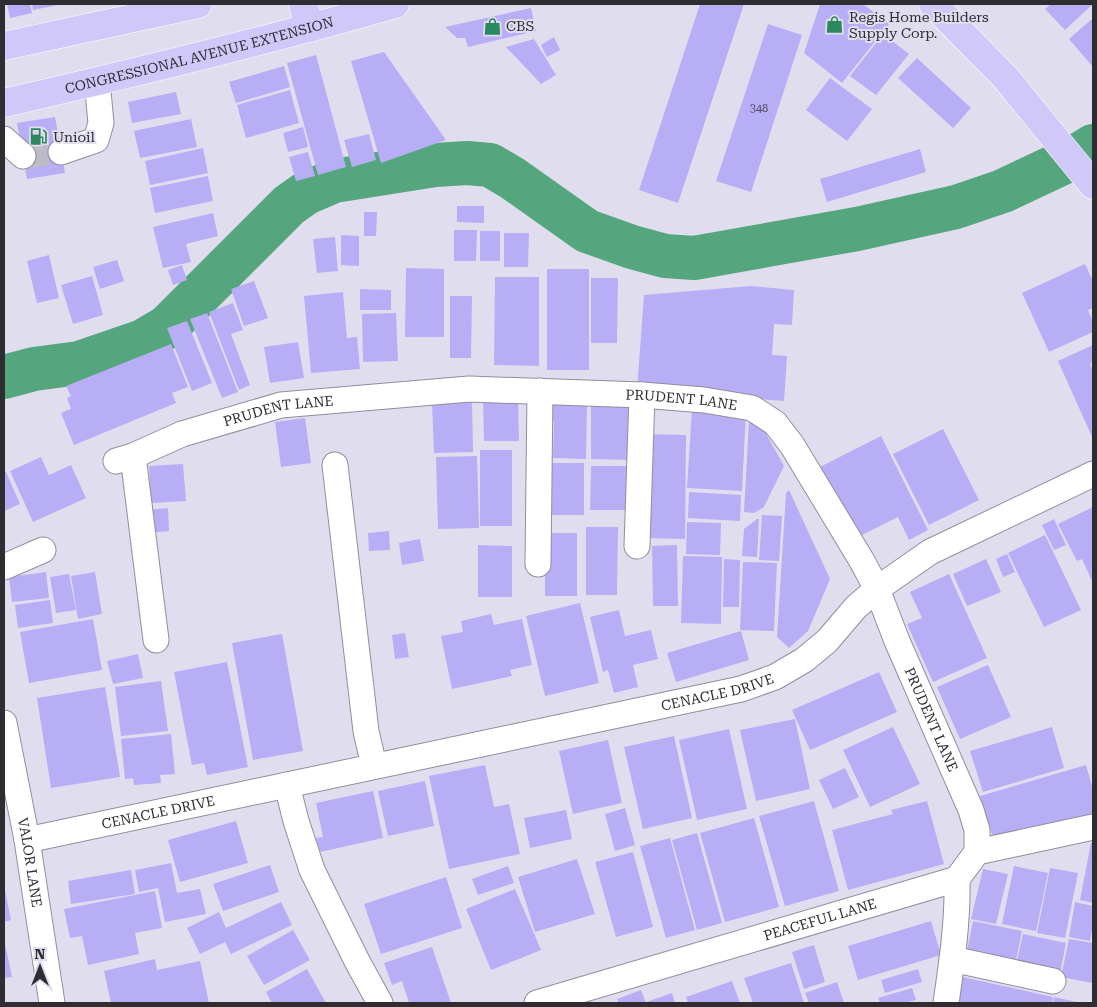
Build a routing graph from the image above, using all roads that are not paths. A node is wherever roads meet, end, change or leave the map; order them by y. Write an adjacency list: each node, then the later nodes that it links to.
1 (198, 4): 4 (main road)
2 (395, 4): 5 (main road, CONGRESSIONAL AVENUE EXTENSION)
3 (933, 4): 12 (main road)
4 (148, 10): 6 (main road)
5 (307, 16): 7 (main road, CONGRESSIONAL AVENUE EXTENSION)
6 (4, 46)
7 (97, 81): 8 (main road, CONGRESSIONAL AVENUE EXTENSION); 10 (street)
8 (4, 103)
9 (4, 139): 11 (street)
10 (61, 152)
11 (23, 156)
12 (1093, 185)
13 (540, 391): 14 (street, PRUDENT LANE); 19 (street); 22 (street, PRUDENT LANE)
14 (642, 395): 17 (street); 21 (street, PRUDENT LANE)
15 (335, 466): 24 (street)
16 (1093, 474): 21 (street, CENACLE DRIVE)
17 (637, 546)
18 (43, 550): 20 (street)
19 (538, 564)
20 (4, 567)
21 (877, 589): 24 (street, CENACLE DRIVE); 28 (street, PRUDENT LANE)
22 (156, 640)
23 (4, 723): 27 (street, VALOR LANE)
24 (374, 766): 25 (street, CENACLE DRIVE)
25 (287, 785): 27 (street, CENACLE DRIVE); 33 (street)
26 (1093, 827): 28 (street)
27 (27, 840): 32 (street, VALOR LANE)
28 (977, 852): 29 (street)
29 (957, 879): 30 (street); 34 (street, PEACEFUL LANE)
30 (952, 959): 31 (street); 35 (street)
31 (1053, 981)
32 (52, 1003)
33 (380, 1003)
34 (537, 1003)
35 (946, 1003)

